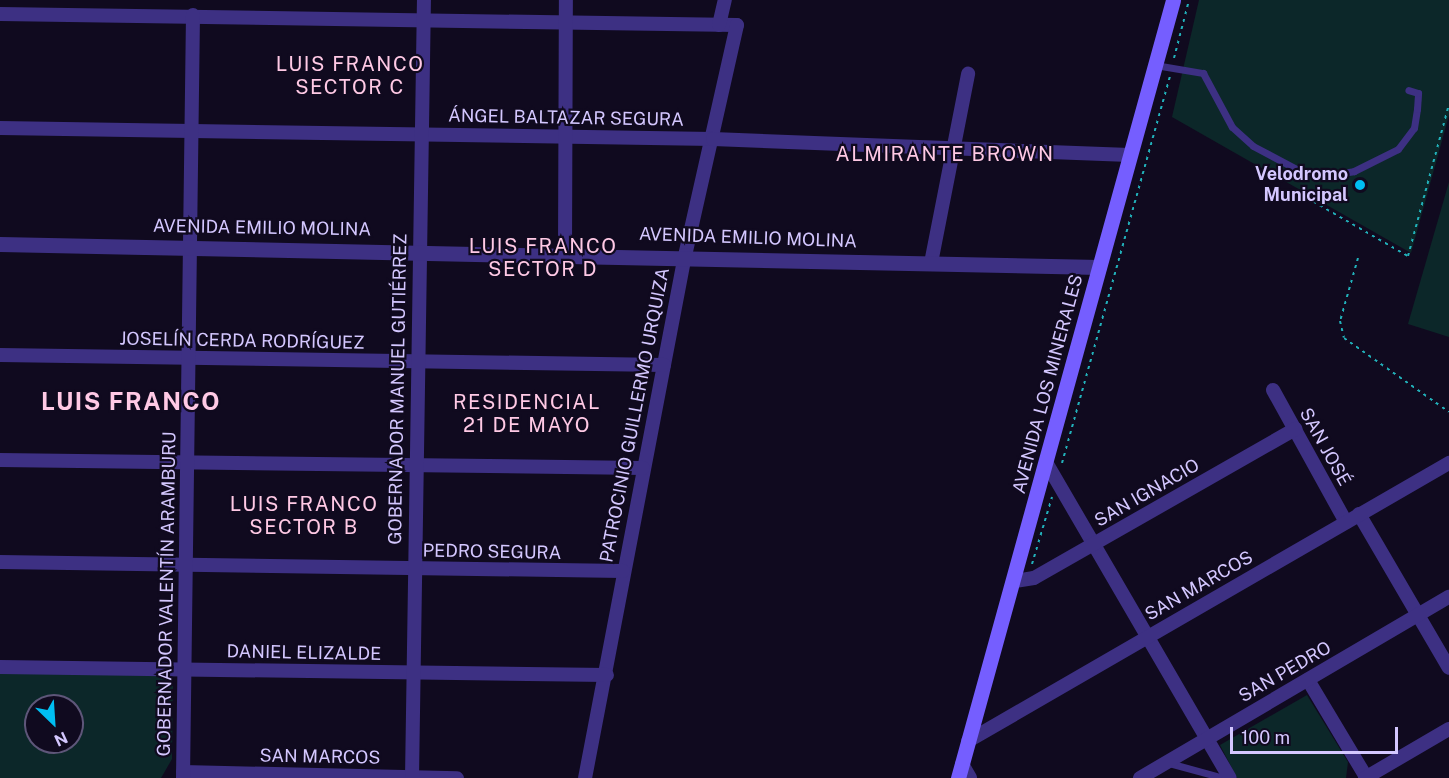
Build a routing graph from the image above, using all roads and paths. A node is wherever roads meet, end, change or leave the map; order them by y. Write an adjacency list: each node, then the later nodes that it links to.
1 (424, 0): 8 (street, GOBERNADOR MANUEL GUTIÉRREZ)
2 (566, 0): 9 (street)
3 (725, 0): 10 (street)
4 (1173, 0): 11 (main road, AVENIDA LOS MINERALES)
5 (1189, 0): 12 (path)
6 (0, 14): 7 (street)
7 (193, 15): 8 (street); 17 (street, GOBERNADOR VALENTÍN ARAMBURU)
8 (424, 19): 9 (street); 18 (street, GOBERNADOR MANUEL GUTIÉRREZ)
9 (566, 22): 10 (street); 19 (street)
10 (719, 25): 20 (street, PATROCINIO GUILLERMO URQUIZA)
11 (1155, 65): 12 (lane); 22 (main road, AVENIDA LOS MINERALES)
12 (1172, 68): 14 (lane); 45 (path)
13 (968, 74): 21 (street)
14 (1408, 90)
15 (1449, 104): 23 (path)
16 (0, 128): 17 (street, ÁNGEL BALTAZAR SEGURA)
17 (191, 130): 18 (street, ÁNGEL BALTAZAR SEGURA); 25 (street, GOBERNADOR VALENTÍN ARAMBURU)
18 (421, 134): 19 (street, ÁNGEL BALTAZAR SEGURA); 26 (street, GOBERNADOR MANUEL GUTIÉRREZ)
19 (565, 137): 20 (street, ÁNGEL BALTAZAR SEGURA); 27 (street)
20 (713, 139): 21 (street, ÁNGEL BALTAZAR SEGURA); 28 (street, PATROCINIO GUILLERMO URQUIZA)
21 (954, 148): 22 (street, ÁNGEL BALTAZAR SEGURA); 30 (street)
22 (1130, 155): 31 (main road, AVENIDA LOS MINERALES)
23 (1307, 198)
24 (0, 244): 25 (street, AVENIDA EMILIO MOLINA)
25 (189, 246): 26 (street, AVENIDA EMILIO MOLINA); 33 (street, GOBERNADOR VALENTÍN ARAMBURU)
26 (418, 250): 27 (street, AVENIDA EMILIO MOLINA); 34 (street, GOBERNADOR MANUEL GUTIÉRREZ)
27 (565, 252): 28 (street, AVENIDA EMILIO MOLINA)
28 (685, 255): 30 (street, AVENIDA EMILIO MOLINA); 35 (street, PATROCINIO GUILLERMO URQUIZA)
29 (1358, 258): 37 (path)
30 (931, 263): 31 (street, AVENIDA EMILIO MOLINA)
31 (1099, 267): 42 (main road, AVENIDA LOS MINERALES)
32 (0, 355): 33 (street, JOSELÍN CERDA RODRÍGUEZ)
33 (188, 359): 34 (street, JOSELÍN CERDA RODRÍGUEZ); 40 (street, GOBERNADOR VALENTÍN ARAMBURU)
34 (417, 360): 35 (street, JOSELÍN CERDA RODRÍGUEZ); 43 (street, GOBERNADOR MANUEL GUTIÉRREZ)
35 (664, 365): 44 (street, PATROCINIO GUILLERMO URQUIZA)
36 (1273, 390): 38 (street, SAN JOSÉ)
37 (1449, 412)
38 (1295, 429): 47 (street, SAN JOSÉ); 48 (street, SAN IGNACIO)
39 (0, 460): 40 (street)
40 (187, 460): 43 (street); 50 (street, GOBERNADOR VALENTÍN ARAMBURU)
41 (1449, 463): 46 (street, SAN MARCOS)
42 (1047, 464): 45 (street); 53 (main road, AVENIDA LOS MINERALES)
43 (415, 465): 44 (street); 51 (street, GOBERNADOR MANUEL GUTIÉRREZ)
44 (643, 468): 52 (street, PATROCINIO GUILLERMO URQUIZA)
45 (1057, 480): 48 (street); 53 (path)
46 (1359, 514): 47 (street, SAN MARCOS); 55 (street)
47 (1346, 522): 56 (street, SAN MARCOS)
48 (1094, 544): 53 (street, SAN IGNACIO); 56 (street)
49 (0, 562): 50 (street, PEDRO SEGURA)
50 (186, 565): 51 (street, PEDRO SEGURA); 59 (street, GOBERNADOR VALENTÍN ARAMBURU)
51 (414, 569): 52 (street, PEDRO SEGURA); 60 (street, GOBERNADOR MANUEL GUTIÉRREZ)
52 (623, 571): 61 (street, PATROCINIO GUILLERMO URQUIZA)
53 (1015, 581): 65 (main road, AVENIDA LOS MINERALES)
54 (1449, 597): 55 (street, SAN PEDRO)
55 (1418, 615): 58 (street); 62 (street, SAN PEDRO)
56 (1148, 638): 64 (street); 65 (street, SAN MARCOS)
57 (0, 667): 59 (street, DANIEL ELIZALDE)
58 (1449, 668)
59 (185, 669): 60 (street, DANIEL ELIZALDE); 68 (street, GOBERNADOR VALENTÍN ARAMBURU)
60 (412, 673): 61 (street, DANIEL ELIZALDE); 69 (street, GOBERNADOR MANUEL GUTIÉRREZ)
61 (607, 675): 71 (street, PATROCINIO GUILLERMO URQUIZA)
62 (1308, 680): 64 (street, SAN PEDRO); 76 (street)
63 (1449, 729): 76 (street)
64 (1207, 739): 66 (street, SAN PEDRO); 75 (street)
65 (968, 741): 67 (main road, AVENIDA LOS MINERALES)
66 (1167, 762): 73 (street, SAN PEDRO); 74 (lane)
67 (960, 771): 72 (street)
68 (183, 775): 69 (street, SAN MARCOS)
69 (412, 778): 70 (street, SAN MARCOS)
70 (457, 778)
71 (585, 778)
72 (970, 778)
73 (1140, 778)
74 (1224, 778)
75 (1230, 778)
76 (1365, 778)

